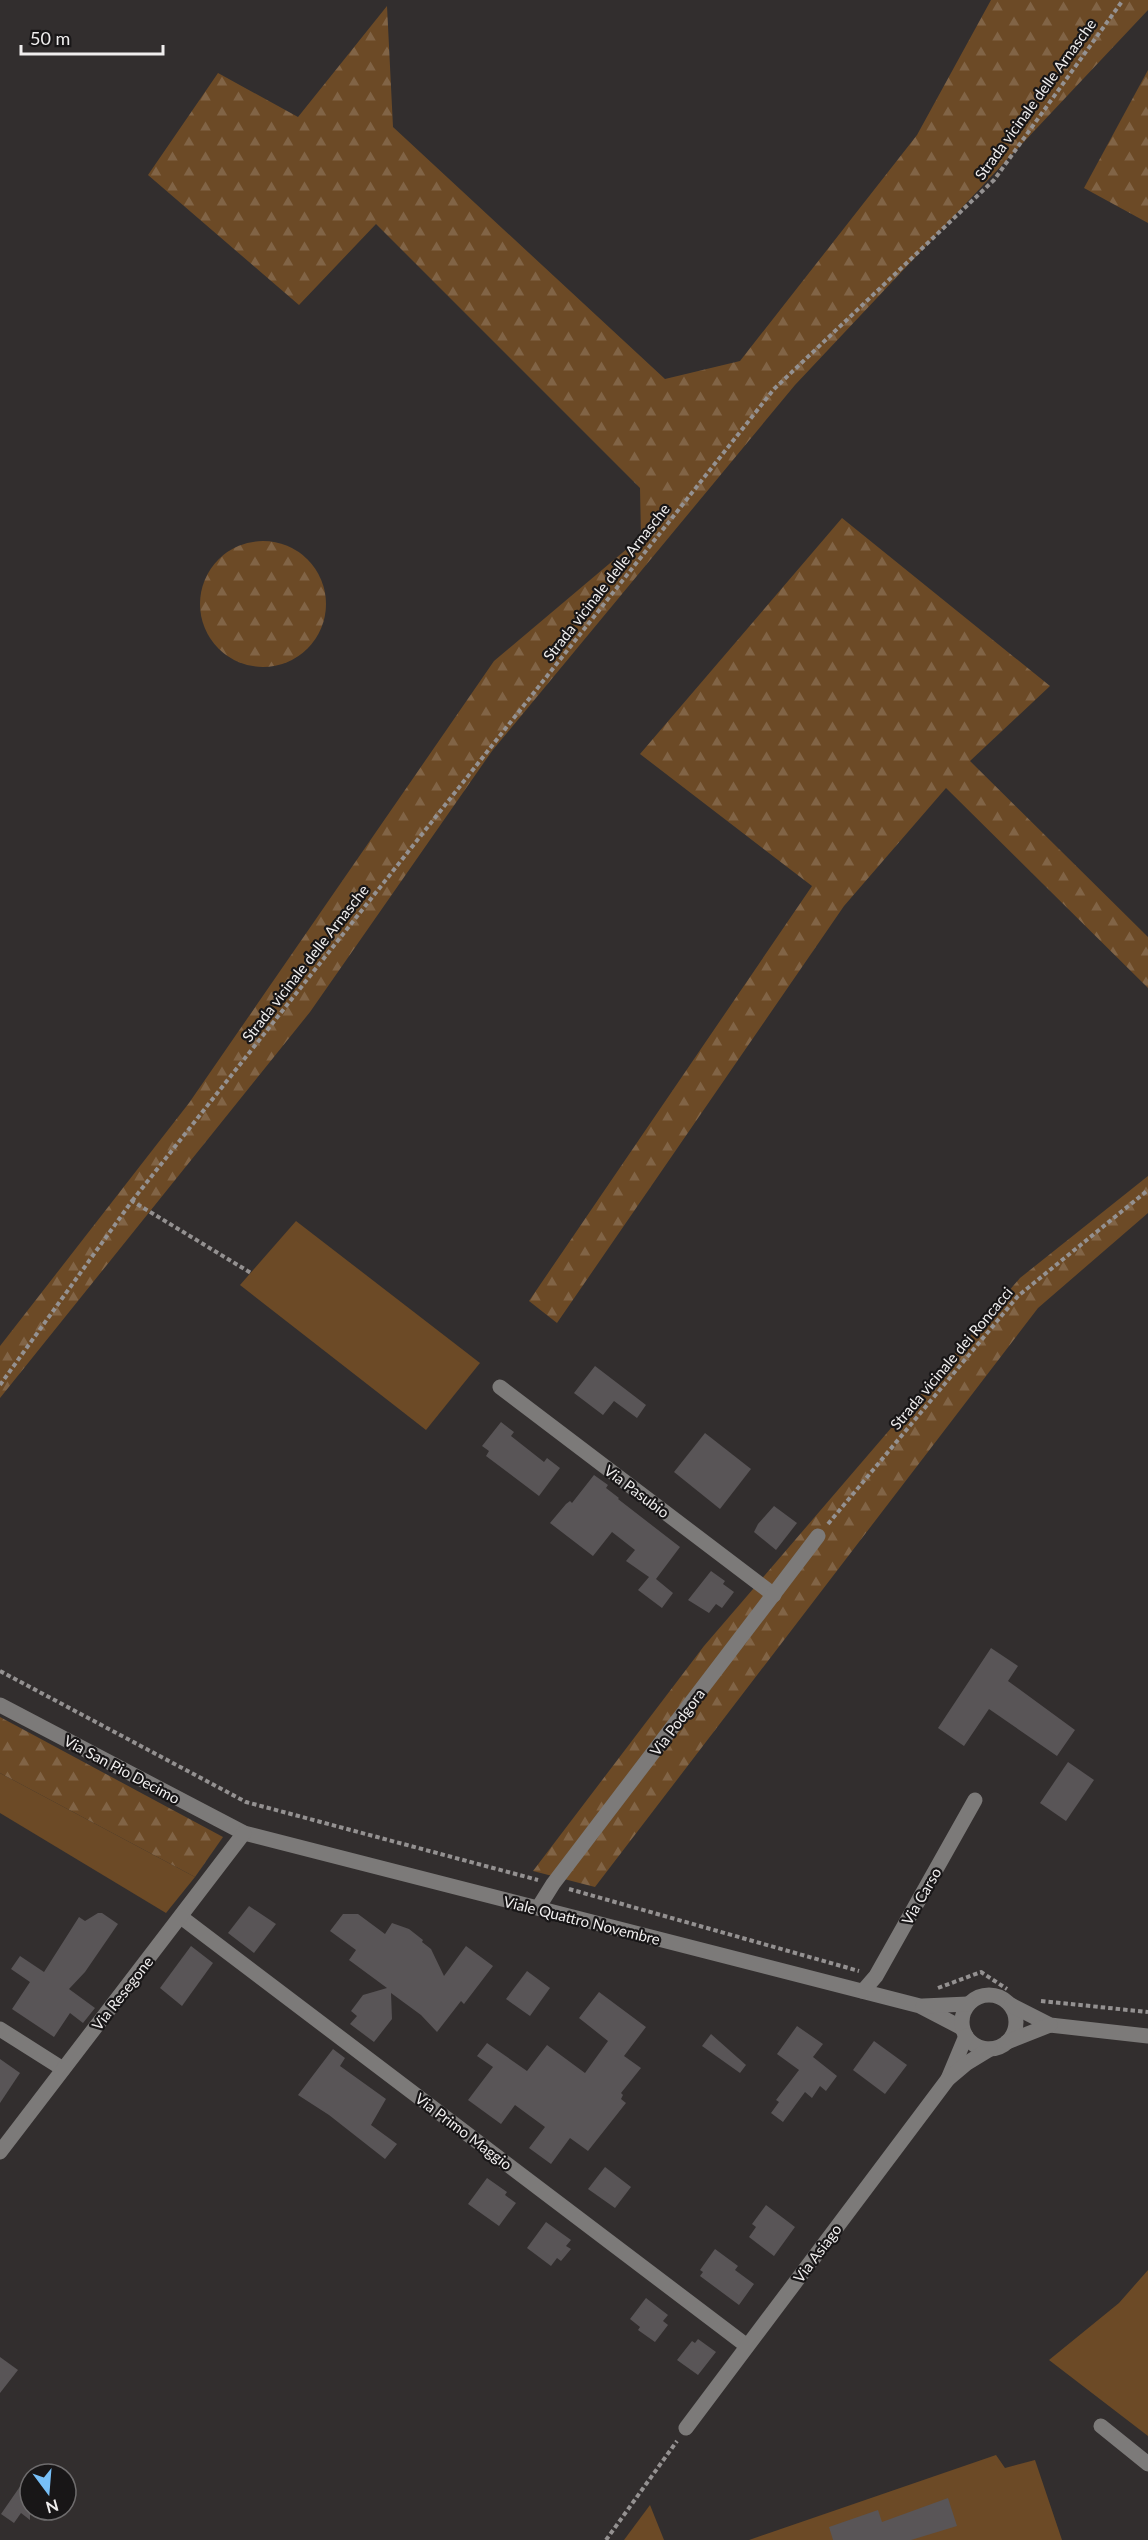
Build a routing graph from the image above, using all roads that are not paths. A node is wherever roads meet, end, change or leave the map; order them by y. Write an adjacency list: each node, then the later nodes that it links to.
1 (500, 1387): 3 (street, Via Pasubio)
2 (818, 1536): 3 (street, Via Podgora)
3 (774, 1594): 7 (street, Via Podgora)
4 (0, 1705): 6 (street, Via San Pio Decimo)
5 (975, 1800): 9 (street, Via Carso)
6 (244, 1833): 7 (street, Viale Quattro Novembre); 8 (street, Via Resegone)
7 (538, 1908): 9 (street, Viale Quattro Novembre)
8 (181, 1917): 19 (street, Via Resegone); 22 (street, Via Primo Maggio)
9 (863, 1991): 12 (street, Viale Quattro Novembre)
10 (968, 2004): 11 (street); 12 (street, Viale Quattro Novembre); 15 (street)
11 (1011, 2005): 13 (street); 17 (street)
12 (920, 2006): 15 (street, Viale Quattro Novembre)
13 (1050, 2025): 16 (street); 17 (street)
14 (0, 2029): 19 (street)
15 (964, 2032): 18 (street); 20 (street, Via Asiago)
16 (1148, 2036)
17 (1007, 2042): 18 (street)
18 (990, 2049): 20 (street, Via Asiago)
19 (63, 2068): 21 (street, Via Resegone)
20 (948, 2079): 22 (street, Via Asiago)
21 (0, 2152)
22 (747, 2346): 24 (street, Via Asiago)
23 (1101, 2426): 25 (street)
24 (686, 2428)
25 (1148, 2464)

